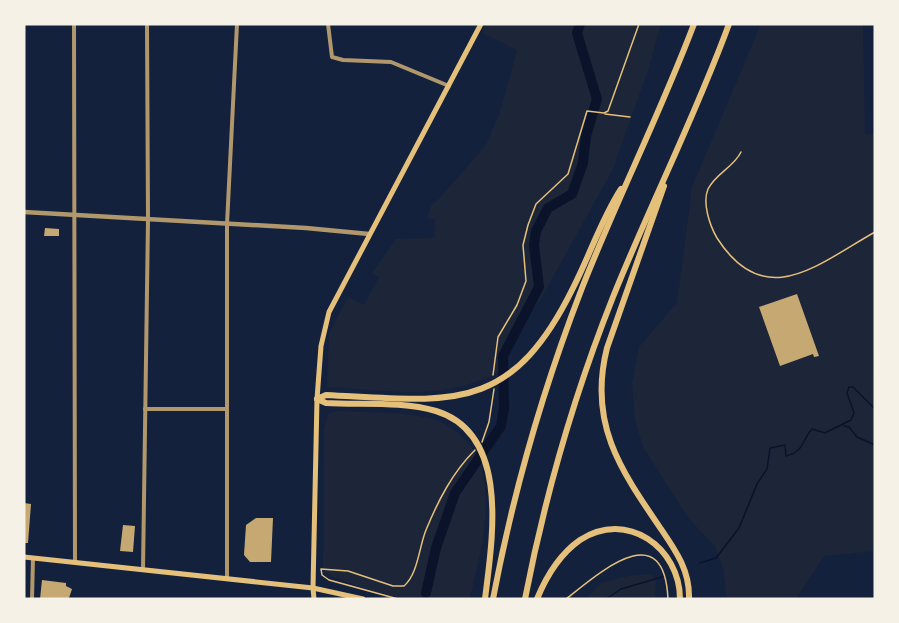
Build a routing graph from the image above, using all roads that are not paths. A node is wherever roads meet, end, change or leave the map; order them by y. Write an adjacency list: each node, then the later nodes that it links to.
1 (74, 24): 12 (street)
2 (147, 24): 13 (street)
3 (237, 24): 14 (street)
4 (328, 24): 8 (street)
5 (481, 24): 8 (main road)
6 (694, 24): 10 (highway)
7 (729, 24): 9 (highway)
8 (449, 87): 15 (main road)
9 (666, 175): 30 (highway); 33 (highway)
10 (630, 176): 16 (highway); 29 (highway)
11 (24, 212): 12 (street)
12 (75, 215): 13 (street); 21 (street)
13 (148, 220): 14 (street); 17 (street)
14 (227, 224): 15 (street); 18 (street)
15 (369, 234): 16 (main road)
16 (317, 399): 24 (main road); 28 (highway)
17 (145, 409): 18 (street); 22 (street)
18 (227, 409): 23 (street)
19 (24, 557): 20 (main road)
20 (33, 558): 21 (main road); 25 (street)
21 (75, 562): 22 (main road)
22 (142, 568): 23 (main road)
23 (227, 578): 24 (main road)
24 (314, 588): 26 (main road); 27 (main road)
25 (32, 599)
26 (314, 599)
27 (363, 599)
28 (485, 599)
29 (493, 599)
30 (525, 599)
31 (537, 599): 32 (highway)
32 (680, 599)
33 (689, 599)

